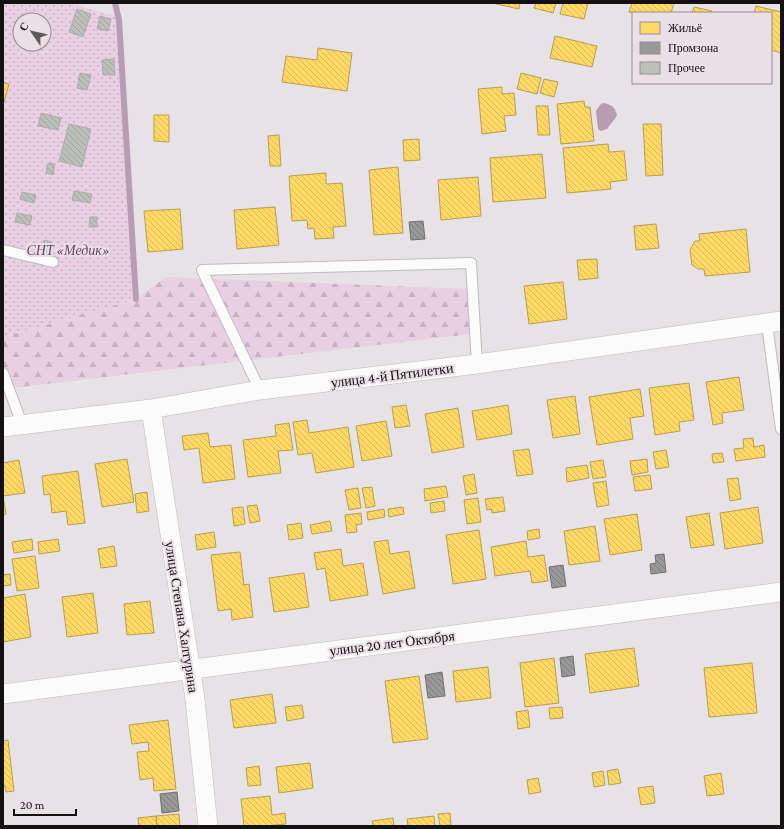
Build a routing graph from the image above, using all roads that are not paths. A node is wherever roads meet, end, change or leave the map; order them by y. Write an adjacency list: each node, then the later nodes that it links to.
1 (3, 250): 2 (lane)
2 (53, 262)
3 (774, 323): 4 (street, улица 4-й Пятилетки); 10 (lane)
4 (477, 364): 6 (street, улица 4-й Пятилетки); 6 (lane)
5 (3, 373): 8 (lane)
6 (260, 390): 7 (street, улица 4-й Пятилетки)
7 (150, 409): 8 (street, улица 4-й Пятилетки); 12 (street, улица Степана Халтурина)
8 (22, 424): 9 (street, улица 4-й Пятилетки)
9 (3, 427)
10 (781, 430)
11 (781, 592): 12 (street, улица 20 лет Октября)
12 (191, 669): 13 (street, улица 20 лет Октября); 14 (street, улица Степана Халтурина)
13 (3, 694)
14 (208, 826)

